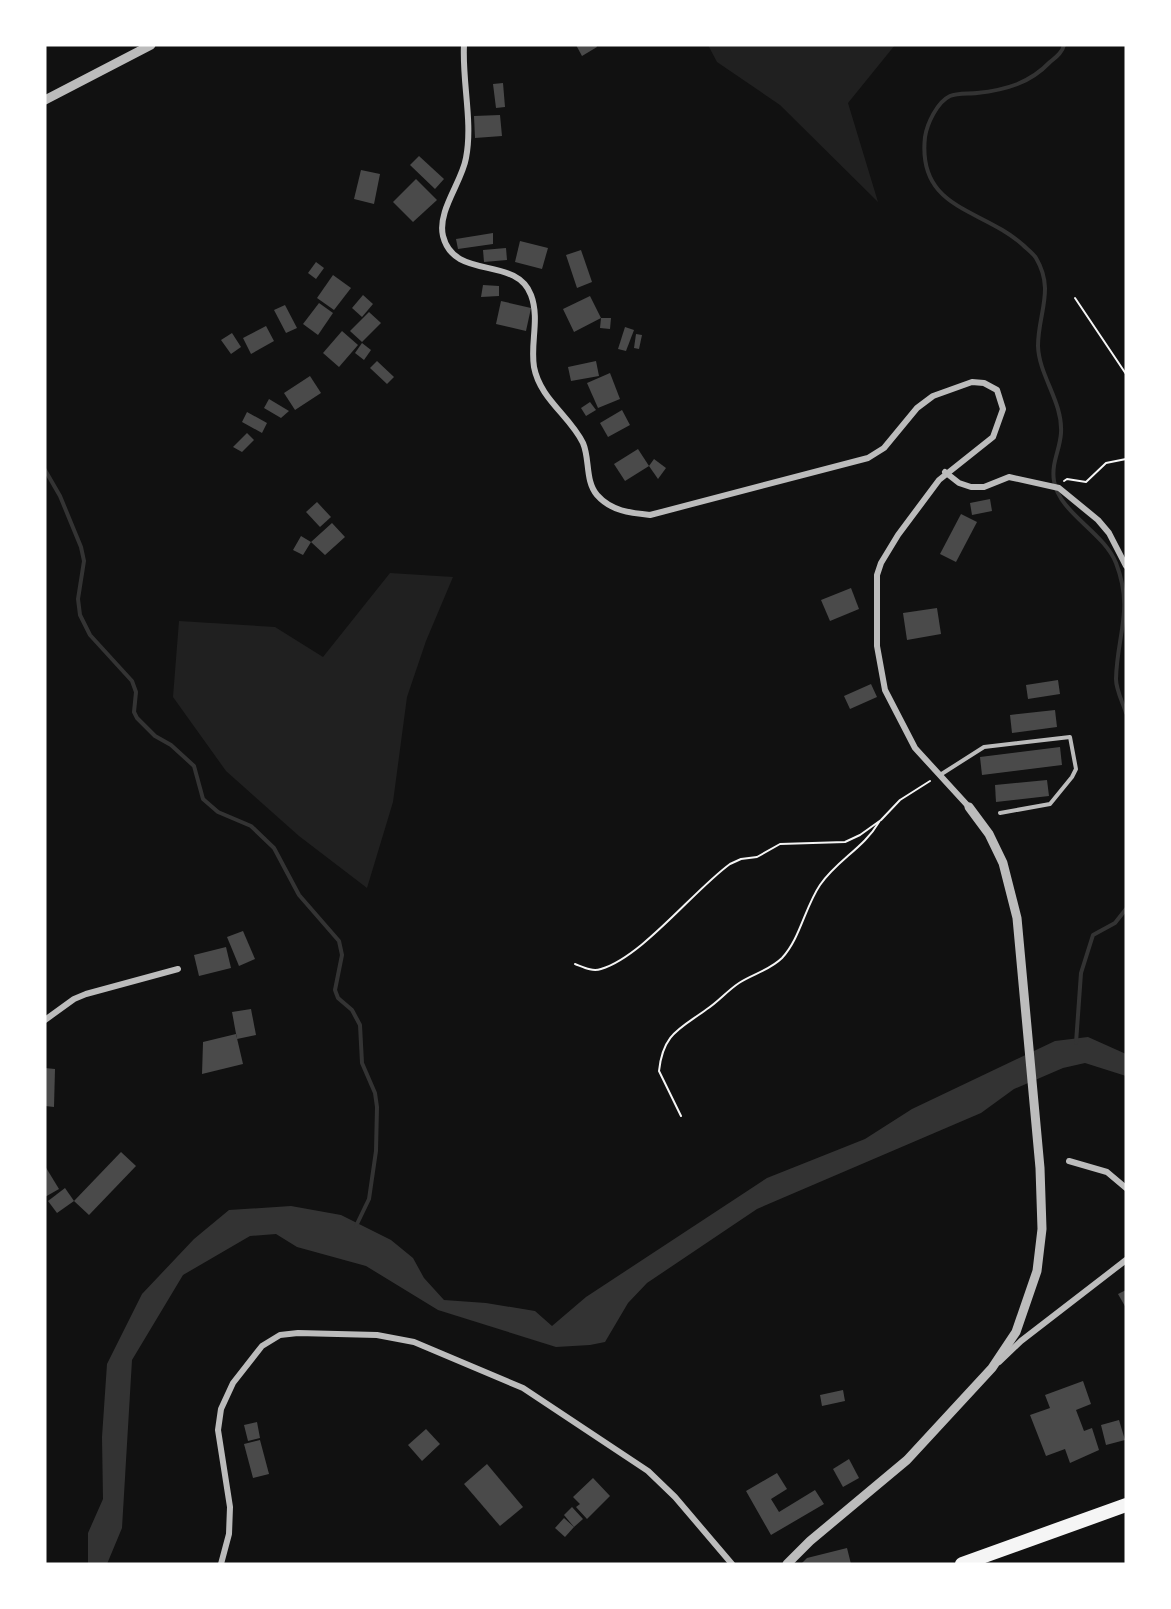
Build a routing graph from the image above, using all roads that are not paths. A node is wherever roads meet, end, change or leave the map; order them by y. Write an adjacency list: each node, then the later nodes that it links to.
1 (151, 45): 3 (street)
2 (464, 45): 4 (street)
3 (45, 100)
4 (945, 472): 5 (street); 6 (street)
5 (1126, 566)
6 (940, 775): 7 (street); 8 (lane)
7 (969, 807): 14 (street)
8 (1000, 813)
9 (178, 969): 10 (street)
10 (45, 1020)
11 (1069, 1161): 12 (street)
12 (1126, 1188)
13 (1126, 1260): 14 (street)
14 (992, 1368): 18 (street)
15 (1126, 1505): 19 (highway)
16 (221, 1564): 17 (street)
17 (732, 1564)
18 (787, 1564)
19 (962, 1564)

